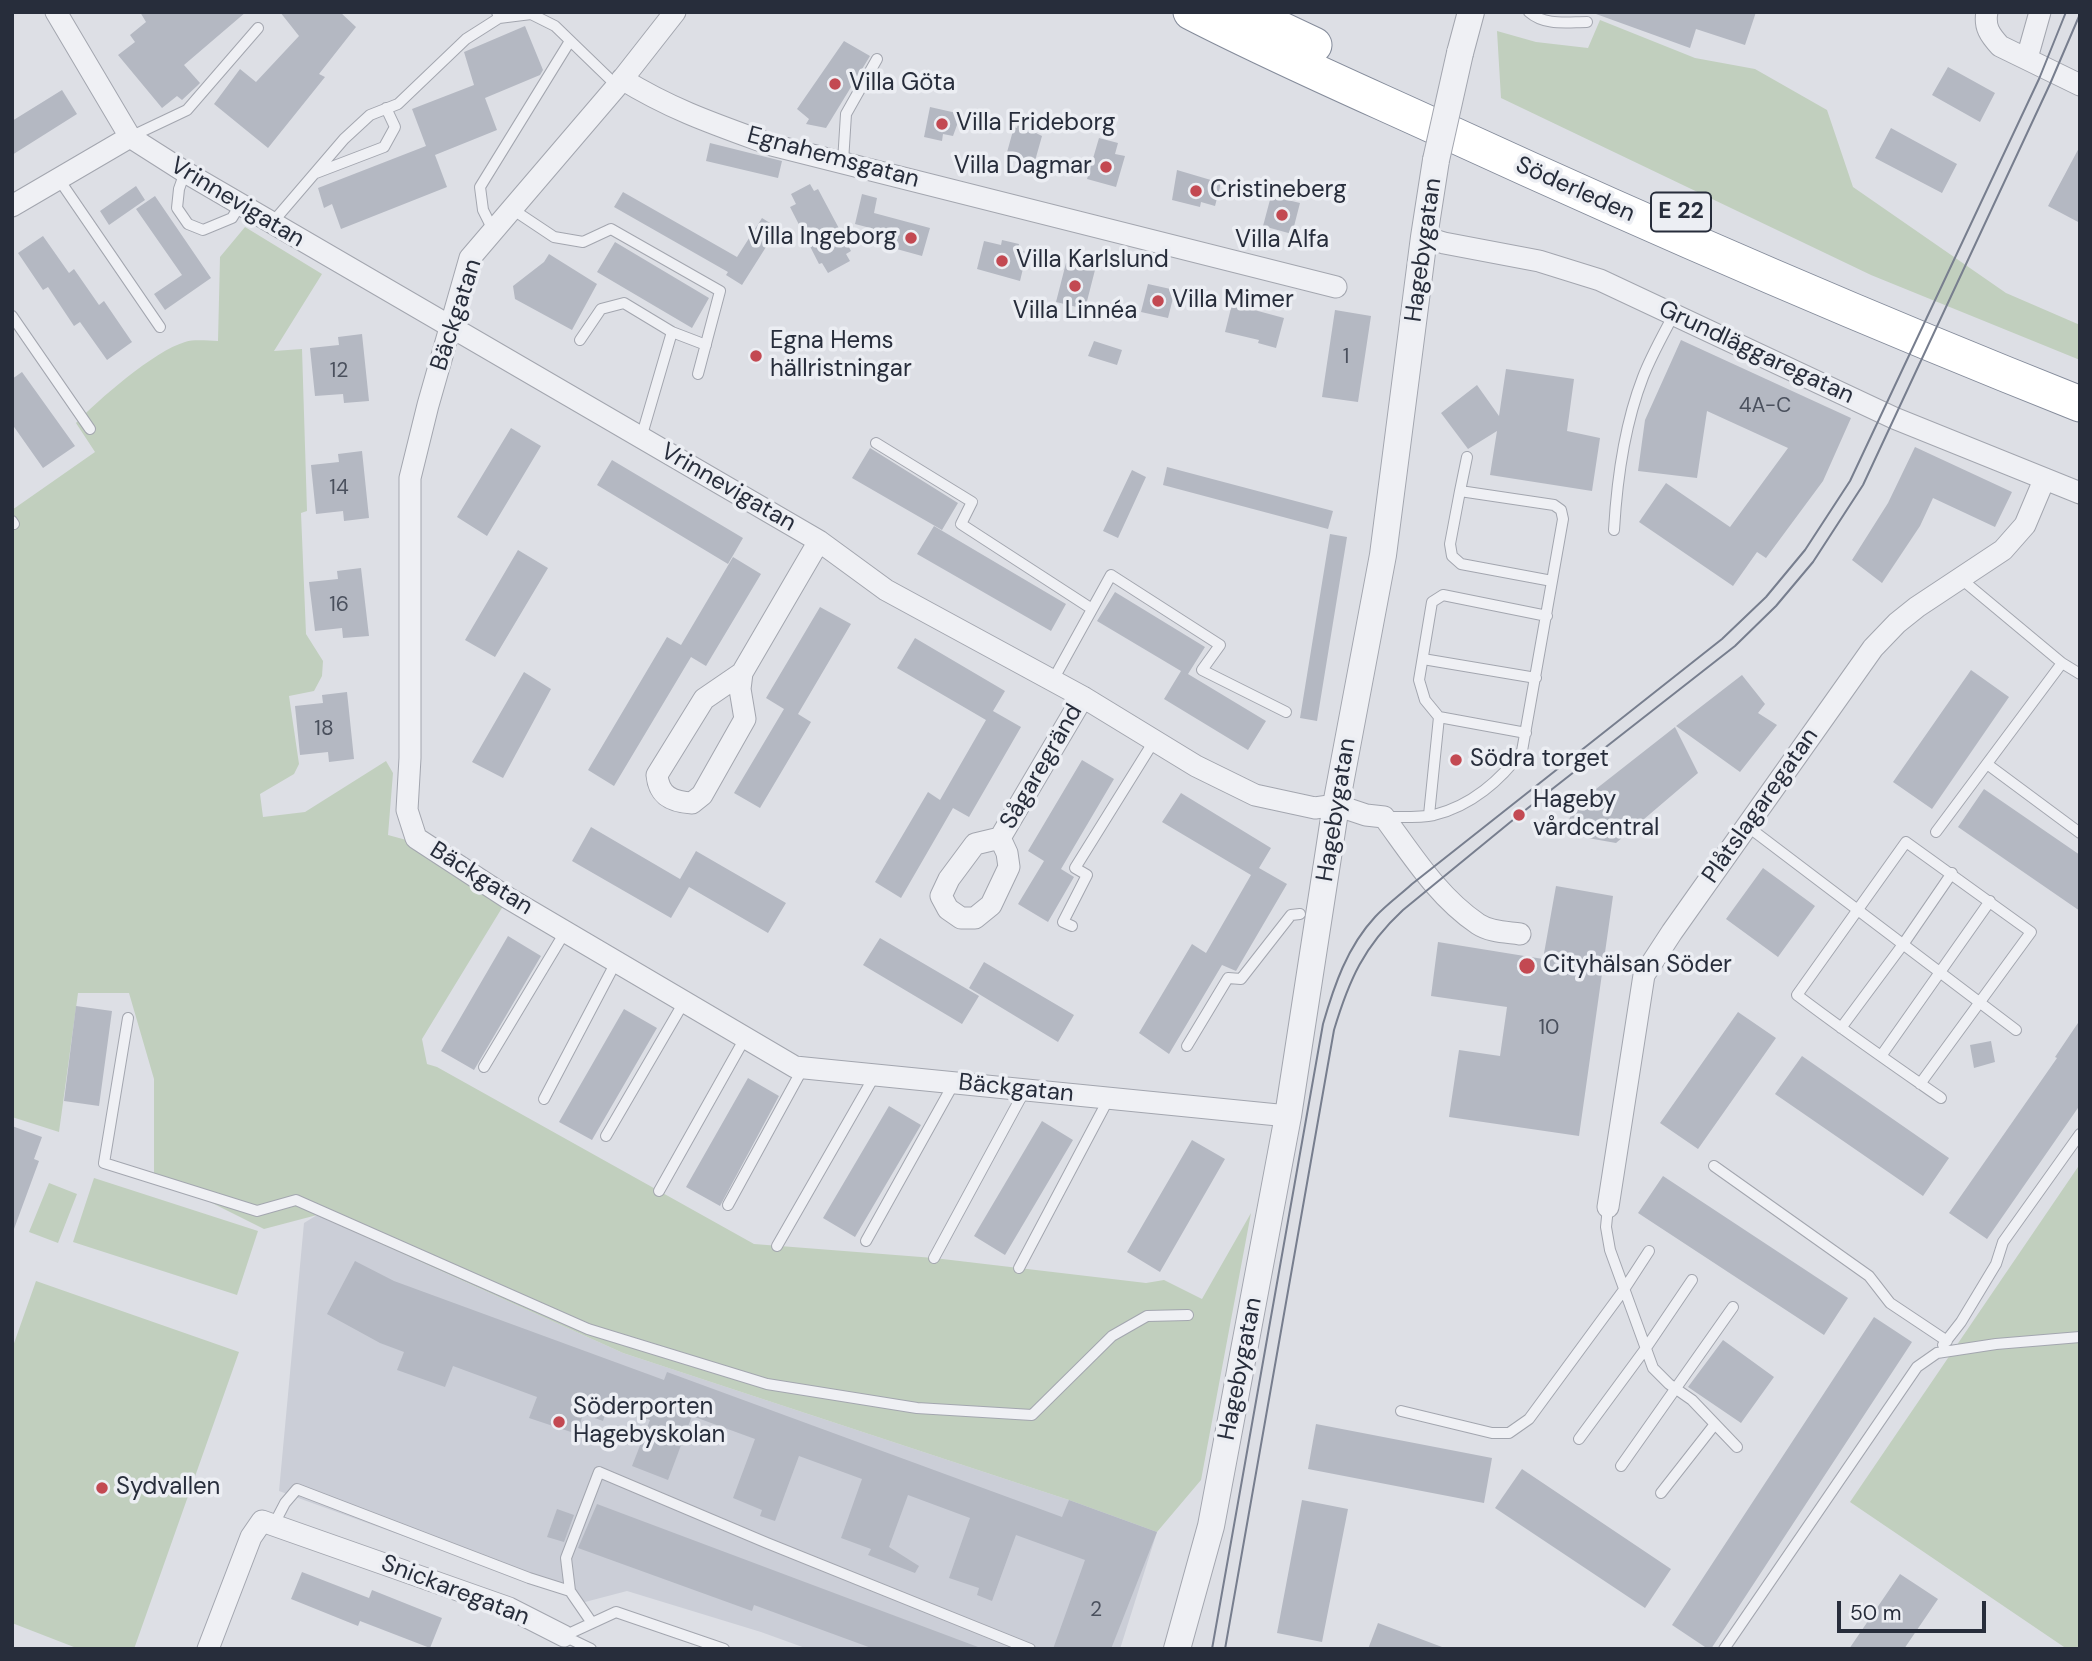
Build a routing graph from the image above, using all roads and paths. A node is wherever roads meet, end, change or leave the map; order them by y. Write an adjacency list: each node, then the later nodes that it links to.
1 (56, 12): 18 (street, Vrinnevigatan)
2 (675, 12): 15 (street, Bäckgatan)
3 (1191, 12): 39 (highway, Söderleden / E 22)
4 (1244, 12): 38 (highway, Söderleden / E 22)
5 (1472, 12): 28 (street, Hagebygatan, bridge)
6 (1529, 12): 10 (lane)
7 (1987, 12): 13 (street)
8 (2040, 12): 13 (street)
9 (498, 15): 12 (lane); 17 (lane)
10 (1587, 22)
11 (258, 29): 18 (lane)
12 (570, 41): 15 (lane); 27 (lane)
13 (2026, 58): 16 (street)
14 (877, 59): 19 (lane)
15 (620, 82): 19 (street, Egnahemsgatan); 25 (street, Bäckgatan)
16 (2080, 85)
17 (386, 108): 21 (lane); 21 (lane)
18 (130, 137): 20 (street, Vrinnevigatan); 22 (street)
19 (843, 162): 29 (street, Egnahemsgatan)
20 (184, 172): 23 (street, Vrinnevigatan); 23 (lane)
21 (313, 174): 26 (lane)
22 (58, 178): 24 (street); 32 (lane)
23 (240, 205): 26 (street, Vrinnevigatan)
24 (12, 206)
25 (512, 209): 27 (street, Bäckgatan); 36 (lane)
26 (272, 223): 33 (street, Vrinnevigatan)
27 (493, 230): 33 (street, Bäckgatan)
28 (1424, 237): 30 (street, Grundläggaregatan); 65 (street, Hagebygatan)
29 (1336, 287)
30 (1674, 314): 44 (street, Grundläggaregatan); 47 (lane)
31 (12, 316): 40 (lane)
32 (160, 327)
33 (452, 327): 41 (street, Vrinnevigatan); 77 (street, Bäckgatan)
34 (672, 332): 35 (lane); 36 (lane); 41 (lane)
35 (580, 340)
36 (706, 345): 37 (lane)
37 (698, 374)
38 (2080, 382)
39 (2080, 404)
40 (90, 429)
41 (641, 438): 48 (street, Vrinnevigatan)
42 (876, 443): 51 (lane)
43 (1467, 457): 45 (lane)
44 (2044, 480): 46 (street, Grundläggaregatan); 49 (street, Plåtslagaregatan)
45 (1460, 491): 50 (lane); 50 (lane)
46 (2080, 493)
47 (1614, 530)
48 (819, 541): 55 (street); 58 (street, Vrinnevigatan)
49 (1960, 578): 54 (lane); 68 (street, Plåtslagaregatan)
50 (1552, 581): 52 (lane)
51 (1093, 609): 58 (lane); 60 (lane)
52 (1547, 616): 53 (lane); 57 (lane)
53 (1423, 659): 57 (lane); 61 (lane)
54 (2063, 663): 56 (lane); 64 (lane)
55 (742, 673): 55 (street)
56 (2080, 674)
57 (1536, 678): 62 (lane)
58 (1052, 680): 59 (street, Vrinnevigatan)
59 (1083, 696): 63 (street, Vrinnevigatan); 71 (street, Sågaregränd)
60 (1286, 712)
61 (1439, 717): 62 (lane); 66 (lane)
62 (1526, 733): 66 (lane)
63 (1154, 741): 65 (street, Vrinnevigatan); 76 (lane)
64 (1987, 764): 69 (lane); 70 (lane)
65 (1336, 805): 67 (street, Vrinnevigatan); 99 (street, Hagebygatan)
66 (1429, 815): 67 (lane)
67 (1384, 817): 78 (street)
68 (1747, 826): 74 (lane); 105 (street, Plåtslagaregatan)
69 (1936, 832)
70 (2080, 833)
71 (1000, 838)
72 (1952, 873): 73 (lane); 74 (lane); 79 (lane)
73 (1990, 901): 81 (lane); 83 (lane)
74 (1858, 909): 79 (lane); 85 (lane)
75 (1300, 914): 88 (lane)
76 (1072, 926)
77 (565, 932): 80 (street, Bäckgatan); 90 (lane)
78 (1520, 934)
79 (1904, 943): 81 (lane); 85 (lane)
80 (616, 962): 82 (street, Bäckgatan); 98 (lane)
81 (1939, 970): 83 (lane); 89 (lane)
82 (684, 1002): 87 (street, Bäckgatan); 101 (lane)
83 (1979, 1002): 86 (lane); 94 (lane)
84 (128, 1018): 114 (lane)
85 (1841, 1028): 89 (lane)
86 (2016, 1030)
87 (745, 1038): 91 (street, Bäckgatan); 103 (lane)
88 (1187, 1046)
89 (1881, 1056): 94 (lane)
90 (484, 1067)
91 (803, 1068): 92 (street, Bäckgatan); 104 (lane)
92 (875, 1075): 93 (street, Bäckgatan); 107 (lane)
93 (954, 1083): 95 (street, Bäckgatan); 106 (lane)
94 (1920, 1084): 97 (lane)
95 (1025, 1090): 96 (street, Bäckgatan); 109 (lane)
96 (1109, 1098): 99 (street, Bäckgatan); 110 (lane)
97 (1941, 1098)
98 (544, 1099)
99 (1288, 1116): 128 (street, Hagebygatan)
100 (2080, 1134): 116 (lane)
101 (606, 1136)
102 (1714, 1166): 116 (lane)
103 (659, 1191)
104 (728, 1205)
105 (1608, 1207): 112 (lane)
106 (866, 1241)
107 (777, 1247)
108 (1649, 1251): 112 (lane)
109 (934, 1258)
110 (1019, 1268)
111 (1692, 1280): 117 (lane)
112 (1623, 1291): 117 (lane); 120 (lane)
113 (1733, 1307): 119 (lane)
114 (1188, 1315)
115 (2080, 1337): 118 (lane)
116 (1947, 1340): 118 (lane)
117 (1646, 1348): 119 (lane); 122 (lane)
118 (1937, 1353): 137 (lane)
119 (1676, 1389): 121 (lane); 124 (lane)
120 (1401, 1410)
121 (1715, 1424): 123 (lane); 125 (lane)
122 (1579, 1439)
123 (1737, 1447)
124 (1621, 1466)
125 (1661, 1493)
126 (268, 1524): 127 (lane); 130 (street, Snickaregatan); 131 (street)
127 (570, 1591): 129 (lane); 134 (lane)
128 (1190, 1607): 135 (street, Hagebygatan); 136 (street, Hagebygatan)
129 (592, 1623): 130 (lane); 133 (lane)
130 (562, 1642): 132 (lane)
131 (208, 1649)
132 (590, 1649)
133 (724, 1649)
134 (1030, 1649)
135 (1177, 1649)
136 (1190, 1649)
137 (1724, 1649)

